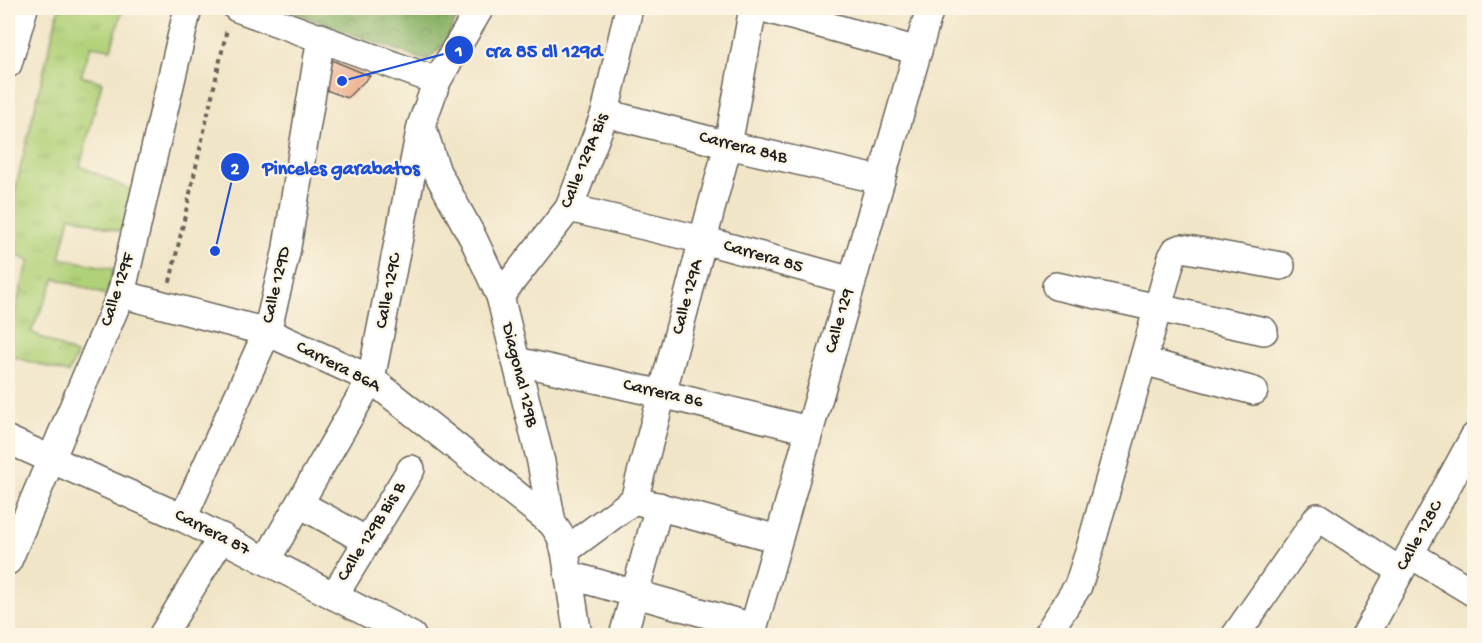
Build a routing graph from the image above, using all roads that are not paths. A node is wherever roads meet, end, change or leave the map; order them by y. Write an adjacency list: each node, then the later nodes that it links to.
1 (24, 8): 11 (street)
2 (188, 8): 22 (street, Calle 129F)
3 (480, 8): 12 (street, Calle 129C)
4 (629, 8): 13 (street, Calle 129A Bis)
5 (753, 8): 15 (street, Calle 129A)
6 (763, 8): 10 (street)
7 (930, 8): 10 (street, Calle 129)
8 (233, 13): 9 (street)
9 (321, 37): 12 (street); 25 (street, Calle 129D)
10 (918, 51): 16 (street, Calle 129)
11 (8, 64)
12 (437, 81): 14 (street, Calle 129C)
13 (605, 113): 15 (street, Carrera 84B); 17 (street, Calle 129A Bis)
14 (421, 126): 23 (street, Diagonal 129B); 29 (street, Calle 129C)
15 (728, 145): 16 (street, Carrera 84B); 18 (street, Calle 129A)
16 (881, 180): 20 (street, Calle 129)
17 (569, 208): 18 (street, Carrera 85); 23 (street, Calle 129A Bis)
18 (704, 240): 20 (street, Carrera 85); 31 (street, Calle 129A)
19 (1281, 266): 24 (street)
20 (852, 281): 32 (street, Calle 129)
21 (1056, 286): 24 (street)
22 (121, 294): 25 (street, Carrera 86A); 35 (street, Calle 129F)
23 (500, 296): 27 (street, Diagonal 129B)
24 (1158, 309): 26 (street); 28 (street)
25 (267, 332): 29 (street, Carrera 86A); 40 (street, Calle 129D)
26 (1264, 332)
27 (516, 361): 31 (street, Carrera 86); 41 (street, Diagonal 129B)
28 (1143, 361): 30 (street); 59 (street)
29 (371, 380): 39 (street, Calle 129C); 41 (street, Carrera 86A)
30 (1254, 392)
31 (662, 394): 32 (street, Carrera 86); 38 (street, Calle 129A)
32 (810, 430): 43 (street, Calle 129)
33 (1474, 437): 37 (street, Calle 128C)
34 (8, 440): 35 (street, Carrera 87)
35 (51, 460): 40 (street, Carrera 87); 45 (street, Calle 129F)
36 (411, 469): 44 (street, Calle 129B Bis B)
37 (1467, 471): 48 (street, Calle 128C)
38 (646, 503): 43 (street); 47 (street); 50 (street, Calle 129A)
39 (300, 504): 44 (street); 46 (street, Calle 129C)
40 (183, 518): 42 (street, Carrera 87)
41 (552, 523): 47 (street, Diagonal 129B)
42 (222, 537): 46 (street, Carrera 87); 55 (street)
43 (778, 539): 52 (street, Calle 129)
44 (367, 541): 51 (street, Calle 129B Bis B)
45 (8, 561)
46 (266, 561): 51 (street, Carrera 87)
47 (567, 563): 50 (street); 57 (street, Diagonal 129B)
48 (1405, 563): 49 (street); 53 (street); 54 (street, Calle 128C)
49 (1474, 593)
50 (635, 594): 52 (street); 58 (street, Calle 129A)
51 (334, 596): 56 (street, Carrera 87)
52 (752, 631)
53 (1240, 634)
54 (1366, 635)
55 (162, 636)
56 (412, 636)
57 (578, 636)
58 (623, 636)
59 (1046, 636)

